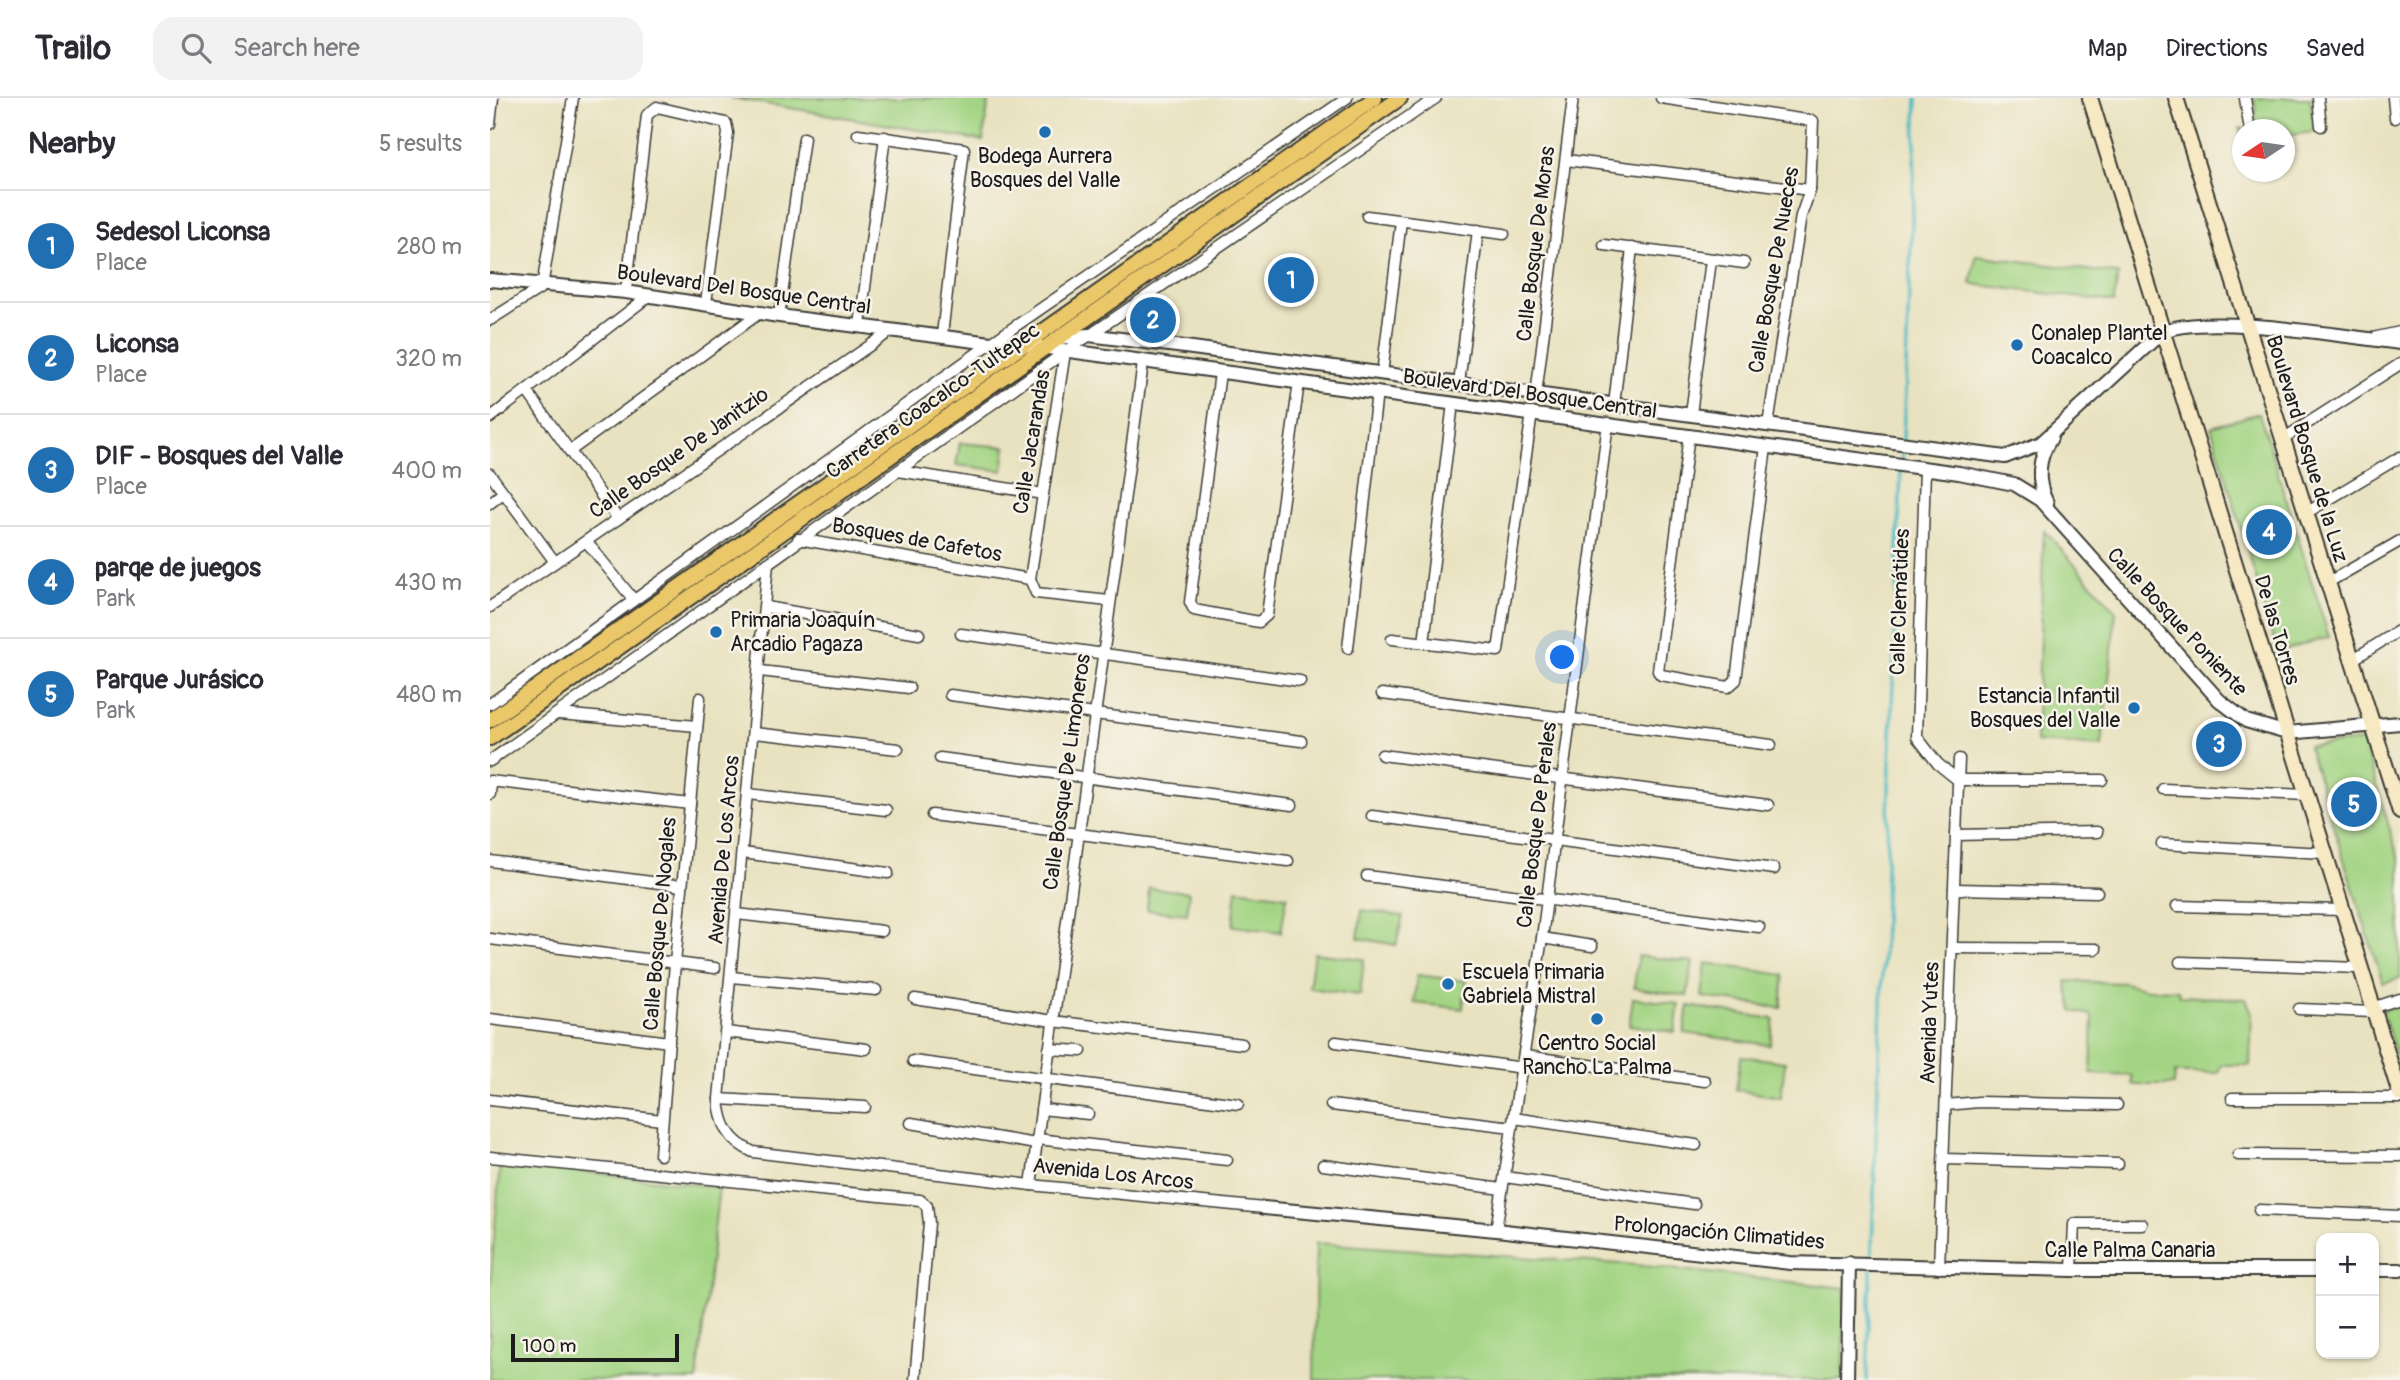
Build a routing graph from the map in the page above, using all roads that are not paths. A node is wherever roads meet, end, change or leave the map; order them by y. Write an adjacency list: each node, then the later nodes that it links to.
1 (493, 98): 16 (street)
2 (573, 98): 32 (street)
3 (1347, 98): 48 (street)
4 (1375, 98): 47 (main road, Carretera Coacalco-Tultepec)
5 (1400, 98): 50 (main road, Carretera Coacalco-Tultepec)
6 (1436, 98): 45 (street)
7 (1573, 98): 21 (street, Calle Bosque De Moras)
8 (1661, 98): 22 (street, Calle Bosque De Nueces)
9 (2090, 98): 42 (main road, De las Torres)
10 (2176, 98): 40 (main road, Boulevard Bosque de la Luz)
11 (2245, 98): 15 (street)
12 (2318, 98): 17 (street)
13 (2393, 98): 14 (street)
14 (2395, 118)
15 (2248, 119)
16 (490, 124)
17 (2320, 126)
18 (858, 134): 20 (street)
19 (804, 138): 37 (street)
20 (885, 138): 39 (street); 44 (street)
21 (1566, 160): 22 (street); 63 (street, Calle Bosque De Moras)
22 (1810, 190): 71 (street, Calle Bosque De Nueces)
23 (1367, 216): 24 (street)
24 (1401, 221): 25 (street); 57 (street)
25 (1478, 230): 26 (street); 59 (street)
26 (1504, 234)
27 (1604, 245): 28 (street)
28 (1632, 248): 29 (street); 65 (street)
29 (1711, 260): 30 (street); 68 (street)
30 (1744, 264)
31 (490, 280): 32 (street, Boulevard Del Bosque Central)
32 (542, 286): 33 (street, Boulevard Del Bosque Central); 38 (street)
33 (626, 292): 34 (street, Boulevard Del Bosque Central); 35 (street)
34 (649, 296): 35 (street, Boulevard Del Bosque Central); 61 (street)
35 (706, 303): 36 (street, Boulevard Del Bosque Central)
36 (761, 312): 37 (street, Boulevard Del Bosque Central); 78 (street)
37 (779, 316): 39 (street, Boulevard Del Bosque Central)
38 (490, 320)
39 (860, 326): 41 (street, Boulevard Del Bosque Central)
40 (2247, 327): 42 (street); 46 (street); 75 (main road, Boulevard Bosque de la Luz)
41 (891, 331): 44 (street, Boulevard Del Bosque Central); 88 (street, Calle Bosque De Janitzio)
42 (2162, 332): 73 (street); 124 (main road, De las Torres)
43 (2400, 332): 46 (street)
44 (942, 335): 48 (street, Boulevard Del Bosque Central)
45 (1090, 335): 50 (street, Boulevard Del Bosque Central); 51 (street, Boulevard Del Bosque Central)
46 (2367, 340): 49 (street)
47 (1029, 342): 48 (street, Boulevard Del Bosque Central); 50 (street, Boulevard Del Bosque Central); 52 (street, Boulevard Del Bosque Central); 119 (main road, Carretera Coacalco-Tultepec)
48 (991, 343): 96 (street)
49 (2400, 343)
50 (1062, 345): 52 (main road, Carretera Coacalco-Tultepec); 53 (street, Boulevard Del Bosque Central); 81 (street); 84 (street, Calle Jacarandas)
51 (1185, 347): 55 (street); 57 (street, Boulevard Del Bosque Central)
52 (1044, 348): 125 (main road, Carretera Coacalco-Tultepec)
53 (1143, 363): 55 (street, Boulevard Del Bosque Central); 97 (street, Calle Bosque De Limoneros)
54 (2400, 365): 75 (street)
55 (1182, 368): 56 (street, Boulevard Del Bosque Central)
56 (1220, 373): 58 (street, Boulevard Del Bosque Central); 58 (street)
57 (1382, 374): 59 (street, Boulevard Del Bosque Central)
58 (1299, 382): 62 (street, Boulevard Del Bosque Central)
59 (1459, 384): 60 (street, Boulevard Del Bosque Central)
60 (1499, 390): 63 (street, Boulevard Del Bosque Central); 66 (street)
61 (527, 391): 69 (street); 78 (street)
62 (1377, 392): 64 (street, Boulevard Del Bosque Central); 105 (street)
63 (1536, 395): 65 (street, Boulevard Del Bosque Central)
64 (1453, 403): 66 (street, Boulevard Del Bosque Central); 104 (street)
65 (1614, 405): 68 (street, Boulevard Del Bosque Central)
66 (1497, 409): 67 (street, Boulevard Del Bosque Central)
67 (1532, 413): 70 (street, Boulevard Del Bosque Central); 104 (street)
68 (1691, 414): 71 (street, Boulevard Del Bosque Central)
69 (490, 418)
70 (1608, 423): 74 (street, Boulevard Del Bosque Central); 118 (street, Calle Bosque De Perales)
71 (1768, 425): 72 (street, Boulevard Del Bosque Central)
72 (1798, 429): 73 (street, Boulevard Del Bosque Central); 77 (street)
73 (2057, 429): 86 (street)
74 (1689, 435): 76 (street, Boulevard Del Bosque Central); 76 (street)
75 (2283, 439): 87 (main road, Boulevard Bosque de la Luz)
76 (1766, 447): 77 (street, Boulevard Del Bosque Central)
77 (1797, 450): 80 (street, Boulevard Del Bosque Central)
78 (570, 451): 88 (street)
79 (2400, 457): 87 (street)
80 (1921, 469): 86 (street, Boulevard Del Bosque Central); 135 (street, Calle Clemátides)
81 (898, 471): 84 (street); 89 (street)
82 (490, 474): 83 (street)
83 (503, 493): 85 (street); 92 (street)
84 (1043, 494): 94 (street, Calle Jacarandas)
85 (490, 503)
86 (2052, 513): 124 (street, Calle Bosque Poniente)
87 (2306, 513): 95 (main road, Boulevard Bosque de la Luz)
88 (618, 519): 90 (street, Calle Bosque De Janitzio)
89 (798, 539): 93 (street); 94 (street, Bosques de Cafetos)
90 (586, 541): 92 (street, Calle Bosque De Janitzio); 96 (street)
91 (2400, 541): 95 (street)
92 (555, 562): 98 (street, Calle Bosque De Janitzio)
93 (768, 563): 99 (street, Avenida De Los Arcos); 115 (street)
94 (1030, 579): 97 (street)
95 (2328, 583): 107 (main road, Boulevard Bosque de la Luz)
96 (633, 599): 114 (street)
97 (1110, 601): 106 (street, Calle Bosque De Limoneros)
98 (490, 607)
99 (766, 607): 101 (street); 108 (street, Avenida De Los Arcos)
100 (2400, 631): 107 (street)
101 (919, 634)
102 (961, 634): 106 (street)
103 (1392, 639): 104 (street)
104 (1424, 643)
105 (1348, 648)
106 (1103, 653): 109 (street); 116 (street, Calle Bosque De Limoneros)
107 (2352, 660): 121 (main road, Boulevard Bosque de la Luz)
108 (760, 671): 110 (street); 123 (street, Avenida De Los Arcos)
109 (1300, 681)
110 (909, 688)
111 (1382, 694): 118 (street)
112 (950, 695): 116 (street)
113 (700, 698): 122 (street, Calle Bosque De Nogales)
114 (490, 704)
115 (559, 713): 122 (street); 132 (street)
116 (1095, 714): 126 (street); 133 (street, Calle Bosque De Limoneros)
117 (2400, 715): 121 (street)
118 (1570, 719): 127 (street); 134 (street, Calle Bosque De Perales)
119 (490, 720)
120 (2400, 723): 121 (street, Calle Bosque Poniente)
121 (2379, 724): 124 (street, Calle Bosque Poniente); 144 (main road, Boulevard Bosque de la Luz)
122 (697, 726): 142 (street, Calle Bosque De Nogales)
123 (754, 733): 128 (street); 140 (street, Avenida De Los Arcos)
124 (2287, 733): 141 (main road, De las Torres)
125 (490, 738)
126 (1301, 741)
127 (1771, 745)
128 (898, 749)
129 (1382, 755): 134 (street)
130 (940, 758): 133 (street)
131 (1959, 759): 135 (street, Avenida Yutes)
132 (490, 761)
133 (1086, 777): 143 (street); 150 (street, Calle Bosque De Limoneros)
134 (1563, 778): 145 (street); 152 (street, Calle Bosque De Perales)
135 (1958, 780): 136 (street); 151 (street, Avenida Yutes)
136 (2102, 780)
137 (491, 781): 139 (street); 142 (street)
138 (2163, 789): 141 (street)
139 (490, 794)
140 (748, 794): 146 (street); 154 (street, Avenida De Los Arcos)
141 (2307, 795): 155 (main road, De las Torres)
142 (690, 804): 161 (street, Calle Bosque De Nogales)
143 (1292, 804)
144 (2399, 804)
145 (1768, 805)
146 (886, 810)
147 (932, 815): 150 (street)
148 (1371, 816): 152 (street)
149 (2096, 832): 151 (street)
150 (1079, 834): 157 (street); 186 (street, Calle Bosque De Limoneros)
151 (1956, 835): 162 (street, Avenida Yutes)
152 (1555, 840): 158 (street); 164 (street, Calle Bosque De Perales)
153 (2162, 844): 155 (street)
154 (743, 853): 159 (street); 167 (street, Avenida De Los Arcos)
155 (2325, 853): 166 (main road, De las Torres)
156 (490, 861): 161 (street)
157 (1288, 861)
158 (1774, 869)
159 (888, 873)
160 (1367, 876): 164 (street)
161 (682, 886): 176 (street, Calle Bosque De Nogales)
162 (1954, 889): 163 (street); 173 (street, Avenida Yutes)
163 (2097, 892)
164 (1547, 900): 168 (street); 170 (street, Calle Bosque De Perales)
165 (2177, 906): 166 (street)
166 (2342, 910): 178 (main road, De las Torres)
167 (737, 914): 169 (street); 179 (street, Avenida De Los Arcos)
168 (1759, 927)
169 (882, 931)
170 (1542, 938): 172 (street); 194 (street, Calle Bosque De Perales)
171 (490, 939): 176 (street)
172 (1592, 946)
173 (1952, 948): 174 (street); 205 (street, Avenida Yutes)
174 (2096, 949)
175 (2180, 962): 178 (street)
176 (675, 963): 177 (street); 188 (street, Calle Bosque De Nogales)
177 (715, 968)
178 (2360, 968): 184 (main road, De las Torres)
179 (731, 976): 180 (street); 187 (street, Avenida De Los Arcos)
180 (876, 990)
181 (915, 999): 186 (street)
182 (2400, 999): 184 (street)
183 (2299, 1009): 184 (street)
184 (2373, 1010): 199 (main road, De las Torres)
185 (490, 1019): 188 (street)
186 (1053, 1021): 190 (street); 192 (street, Calle Bosque De Limoneros)
187 (726, 1032): 191 (street); 201 (street, Avenida De Los Arcos)
188 (669, 1042): 210 (street, Calle Bosque De Nogales)
189 (1336, 1042): 196 (street)
190 (1242, 1044)
191 (866, 1049)
192 (1049, 1049): 193 (street); 197 (street, Calle Bosque De Limoneros)
193 (1081, 1051)
194 (1525, 1056): 196 (street, Calle Bosque De Perales); 198 (street)
195 (913, 1062): 197 (street)
196 (1523, 1068): 211 (street, Calle Bosque De Perales)
197 (1045, 1080): 203 (street); 208 (street, Calle Bosque De Limoneros)
198 (1705, 1081)
199 (2400, 1096): 200 (street)
200 (2232, 1098)
201 (719, 1099): 207 (street); 213 (street, Avenida De Los Arcos)
202 (490, 1100): 210 (street)
203 (1238, 1104)
204 (1331, 1105): 211 (street)
205 (1946, 1105): 206 (street); 220 (street, Avenida Yutes)
206 (2117, 1105)
207 (865, 1107)
208 (1041, 1109): 209 (street); 214 (street, Calle Bosque De Limoneros)
209 (1088, 1114)
210 (662, 1120): 216 (street, Calle Bosque De Nogales)
211 (1513, 1122): 215 (street); 224 (street, Calle Bosque De Perales)
212 (911, 1123): 214 (street)
213 (731, 1138): 225 (street, Avenida Los Arcos)
214 (1037, 1141): 221 (street); 225 (street, Calle Bosque De Limoneros)
215 (1696, 1146)
216 (660, 1154)
217 (2238, 1155): 218 (street)
218 (2400, 1156)
219 (490, 1157): 239 (street)
220 (1945, 1159): 222 (street); 234 (street, Avenida Yutes)
221 (1227, 1160)
222 (2118, 1164)
223 (1323, 1165): 226 (street)
224 (1505, 1177): 226 (street, Calle Bosque De Perales); 227 (street)
225 (1031, 1185): 228 (street, Avenida Los Arcos)
226 (1502, 1189): 232 (street, Calle Bosque De Perales)
227 (1694, 1204)
228 (1264, 1208): 232 (street, Avenida Los Arcos)
229 (2259, 1210): 230 (street)
230 (2400, 1216)
231 (2142, 1224): 235 (street)
232 (1496, 1230): 233 (street, Prolongación Climatides)
233 (1854, 1263): 234 (street, Prolongación Climatides); 240 (street)
234 (1939, 1268): 235 (street, Calle Palma Canaria)
235 (2072, 1269): 236 (street, Calle Palma Canaria)
236 (2316, 1270)
237 (2379, 1270): 238 (street)
238 (2400, 1270)
239 (915, 1380)
240 (1847, 1380)

